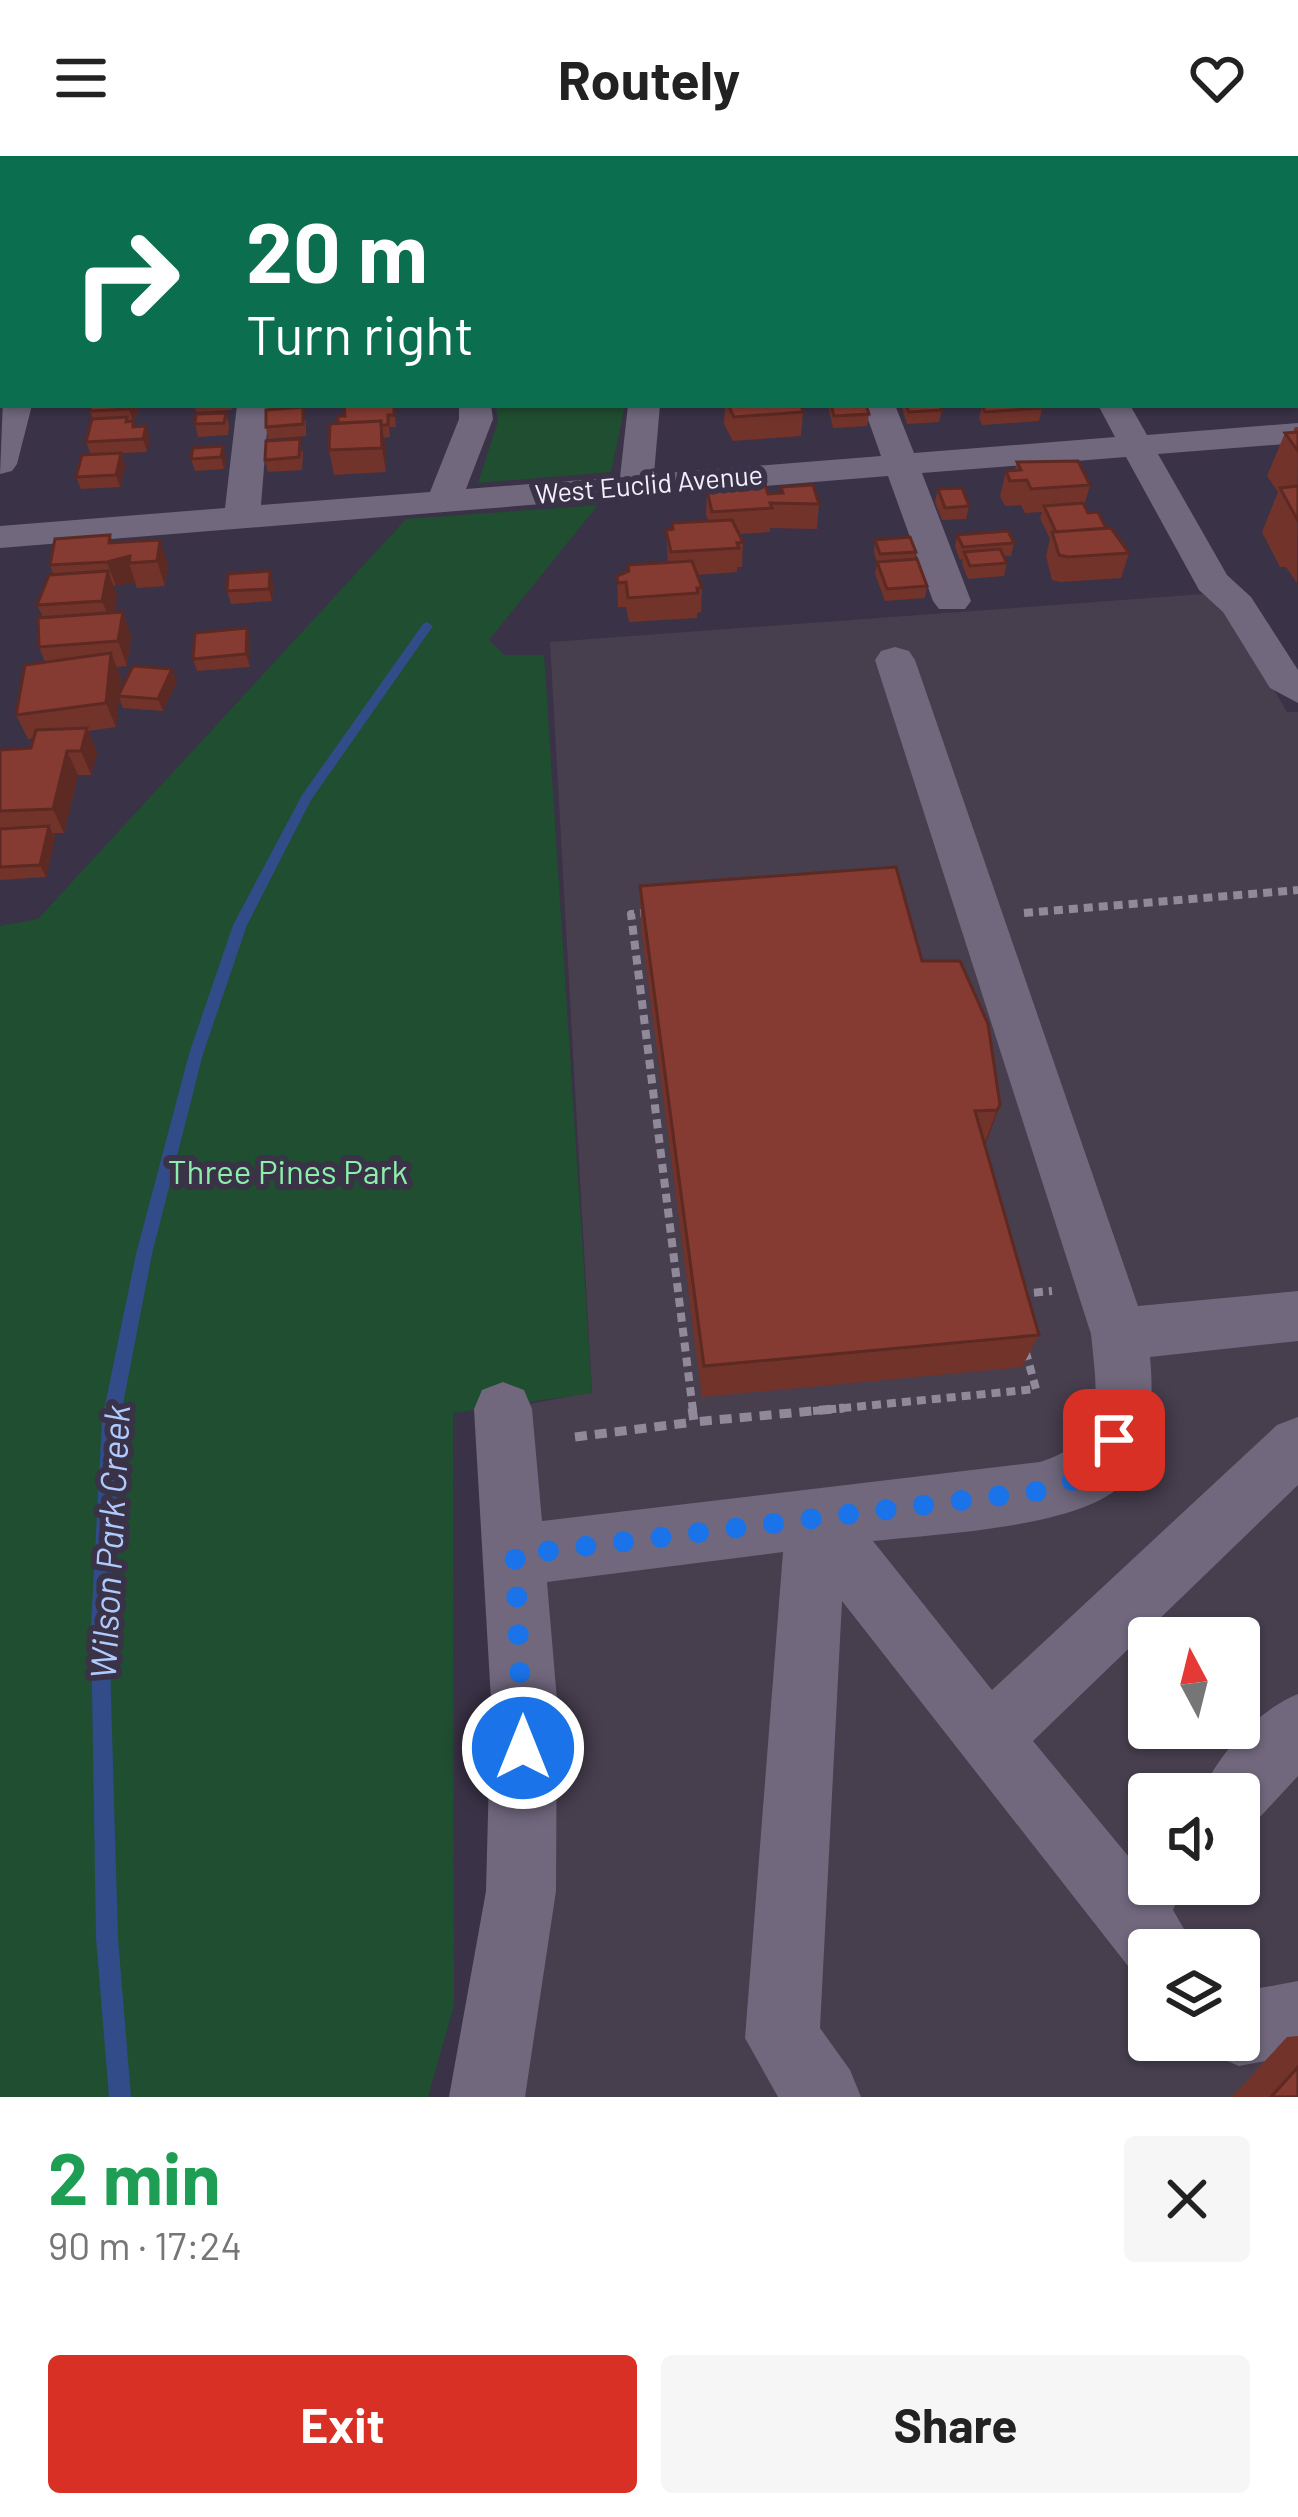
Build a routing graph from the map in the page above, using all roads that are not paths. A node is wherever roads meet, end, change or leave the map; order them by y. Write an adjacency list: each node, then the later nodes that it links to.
1 (15, 408): 9 (street)
2 (253, 408): 13 (street)
3 (475, 408): 12 (street)
4 (644, 408): 11 (street)
5 (880, 408): 10 (street)
6 (1116, 408): 8 (street)
7 (1298, 433): 8 (street, West Euclid Avenue)
8 (1137, 446): 10 (street, West Euclid Avenue); 17 (street)
9 (0, 464)
10 (901, 465): 11 (street, West Euclid Avenue); 15 (street)
11 (636, 486): 12 (street, West Euclid Avenue)
12 (443, 502): 13 (street, West Euclid Avenue)
13 (242, 518): 14 (street, West Euclid Avenue)
14 (0, 537)
15 (952, 601)
16 (895, 660): 19 (street)
17 (1298, 690)
18 (1296, 1323): 19 (street)
19 (1119, 1334): 22 (street)
20 (503, 1409): 23 (street)
21 (1298, 1445): 25 (street)
22 (816, 1518): 23 (street); 25 (street); 31 (street)
23 (515, 1555): 30 (street)
24 (1298, 1727): 26 (street)
25 (988, 1738): 27 (street)
26 (1254, 1773)
27 (1145, 1914)
28 (1298, 2018): 29 (street)
29 (1260, 2025)
30 (487, 2097)
31 (823, 2097)

